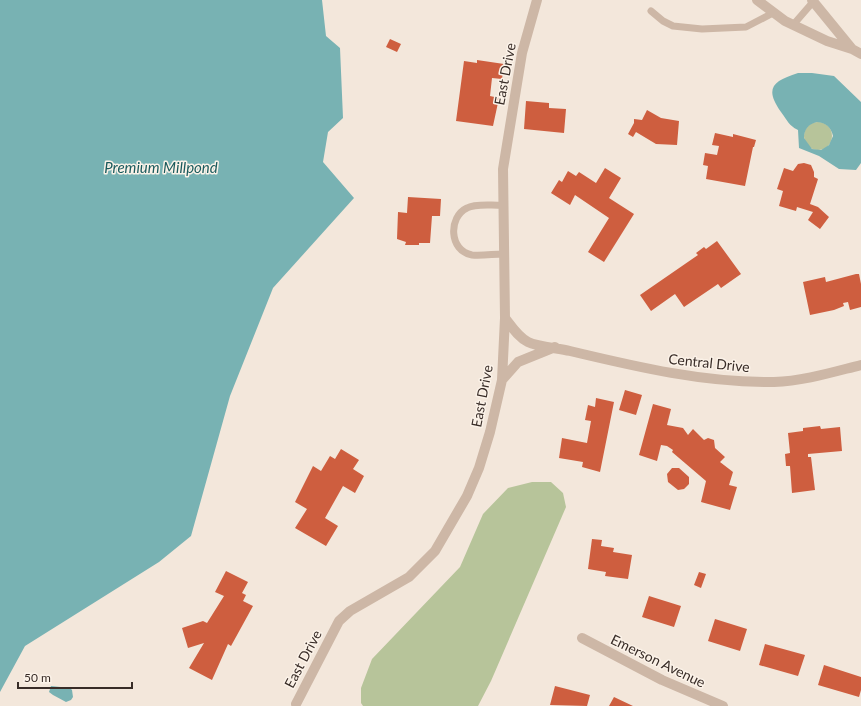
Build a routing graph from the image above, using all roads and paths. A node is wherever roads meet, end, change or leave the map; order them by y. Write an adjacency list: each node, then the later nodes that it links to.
1 (538, 0): 8 (street, East Drive)
2 (757, 0): 5 (street)
3 (812, 1): 6 (lane); 7 (street)
4 (651, 11): 5 (lane)
5 (773, 13): 6 (street)
6 (793, 25): 7 (street)
7 (857, 51)
8 (504, 205): 9 (street, East Drive); 9 (lane)
9 (503, 254): 10 (street, East Drive)
10 (505, 318): 11 (street, Central Drive); 13 (street, East Drive)
11 (555, 347): 12 (street, Central Drive); 13 (street)
12 (861, 365)
13 (502, 380): 15 (street, East Drive)
14 (582, 638): 16 (street, Emerson Avenue)
15 (296, 704)
16 (723, 706)

